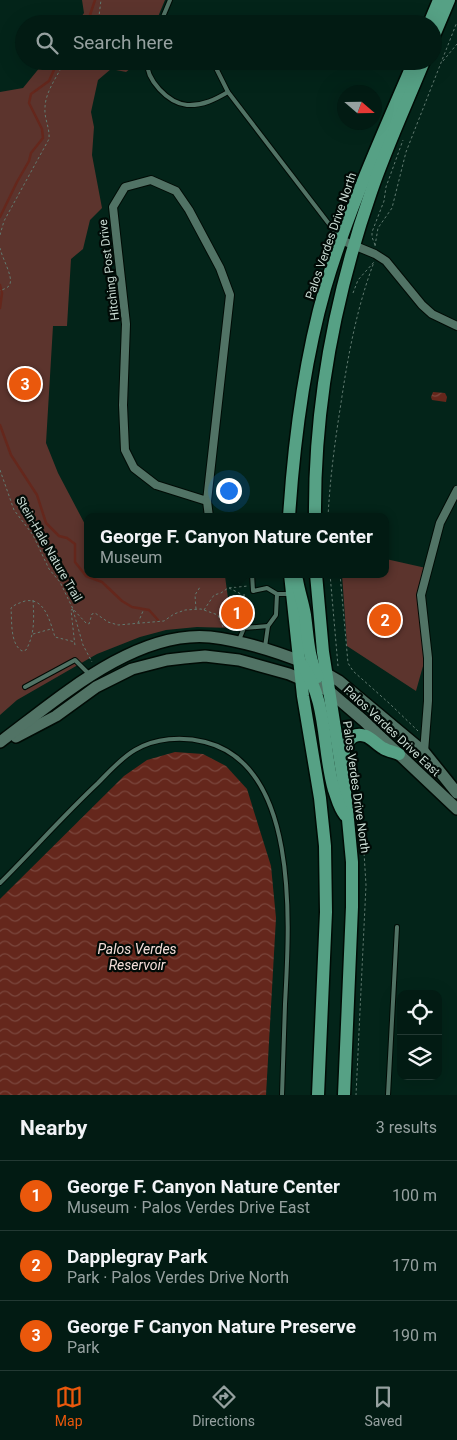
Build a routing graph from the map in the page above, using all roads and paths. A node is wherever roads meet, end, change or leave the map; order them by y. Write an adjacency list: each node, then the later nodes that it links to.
1 (102, 0): 5 (path)
2 (170, 0): 6 (lane)
3 (439, 0): 7 (main road)
4 (449, 0): 8 (main road)
5 (100, 15)
6 (164, 15)
7 (433, 15)
8 (442, 17)
9 (457, 22): 11 (path)
10 (457, 44): 12 (path)
11 (442, 60)
12 (442, 62)
13 (60, 70): 21 (path)
14 (147, 70): 19 (lane)
15 (217, 70): 19 (lane)
16 (410, 70): 22 (main road, Palos Verdes Drive North)
17 (420, 70): 23 (main road, Palos Verdes Drive North)
18 (438, 70): 20 (path)
19 (228, 92): 22 (lane)
20 (405, 134)
21 (0, 235)
22 (341, 240): 23 (street); 32 (main road, Palos Verdes Drive North)
23 (354, 245): 27 (street); 33 (main road, Palos Verdes Drive North)
24 (0, 248): 25 (path)
25 (0, 291)
26 (352, 298): 34 (path)
27 (457, 326)
28 (0, 470): 47 (path, Stein-Hale Nature Trail)
29 (457, 490): 69 (street)
30 (208, 501): 30 (street, Hitching Post Drive); 31 (street, Hitching Post Drive)
31 (209, 513)
32 (289, 513)
33 (315, 513)
34 (328, 513)
35 (252, 578): 41 (lane)
36 (290, 578): 45 (main road)
37 (296, 578): 62 (main road)
38 (316, 578): 64 (main road, Palos Verdes Drive North)
39 (330, 578): 63 (path)
40 (340, 578): 69 (path)
41 (253, 585): 43 (path); 44 (lane)
42 (200, 588): 48 (path)
43 (228, 588): 49 (path); 51 (path)
44 (277, 594): 45 (lane); 53 (lane)
45 (291, 594): 61 (main road)
46 (33, 600): 55 (path); 56 (path); 56 (path)
47 (73, 609): 52 (path, Stein-Hale Nature Trail); 57 (path); 65 (path)
48 (196, 610): 49 (path, Stein-Hale Nature Trail); 52 (path, Stein-Hale Nature Trail)
49 (204, 610): 51 (path, Stein-Hale Nature Trail)
50 (143, 611): 52 (path)
51 (218, 615): 54 (path)
52 (138, 624)
53 (268, 626): 58 (lane); 60 (lane)
54 (223, 627)
55 (53, 629): 56 (path); 57 (path)
56 (33, 634)
57 (75, 642): 59 (path)
58 (238, 643): 60 (main road, Palos Verdes Drive East); 65 (main road, Palos Verdes Drive East)
59 (75, 646)
60 (265, 649): 61 (main road, Palos Verdes Drive East)
61 (299, 661): 62 (main road, Palos Verdes Drive East); 66 (main road)
62 (312, 666): 64 (main road, Palos Verdes Drive East); 68 (main road)
63 (338, 666)
64 (326, 672): 68 (main road, Palos Verdes Drive North); 71 (main road, Palos Verdes Drive East)
65 (93, 673): 67 (lane); 70 (main road, Palos Verdes Drive East)
66 (307, 681): 68 (main road, Palos Verdes Drive East); 70 (main road, Palos Verdes Drive East); 76 (main road); 80 (main road)
67 (25, 687)
68 (329, 691): 72 (main road, Palos Verdes Drive East); 73 (main road, Palos Verdes Drive North)
69 (425, 739): 71 (street)
70 (0, 744)
71 (424, 752): 74 (main road, Palos Verdes Drive East)
72 (399, 754): 73 (main road); 75 (main road, Palos Verdes Drive East)
73 (341, 766): 76 (main road, Palos Verdes Drive North)
74 (457, 793)
75 (457, 809)
76 (348, 817): 81 (main road, Palos Verdes Drive North)
77 (0, 883): 79 (lane)
78 (397, 927): 82 (lane)
79 (282, 1095)
80 (318, 1095)
81 (344, 1095)
82 (388, 1095)

